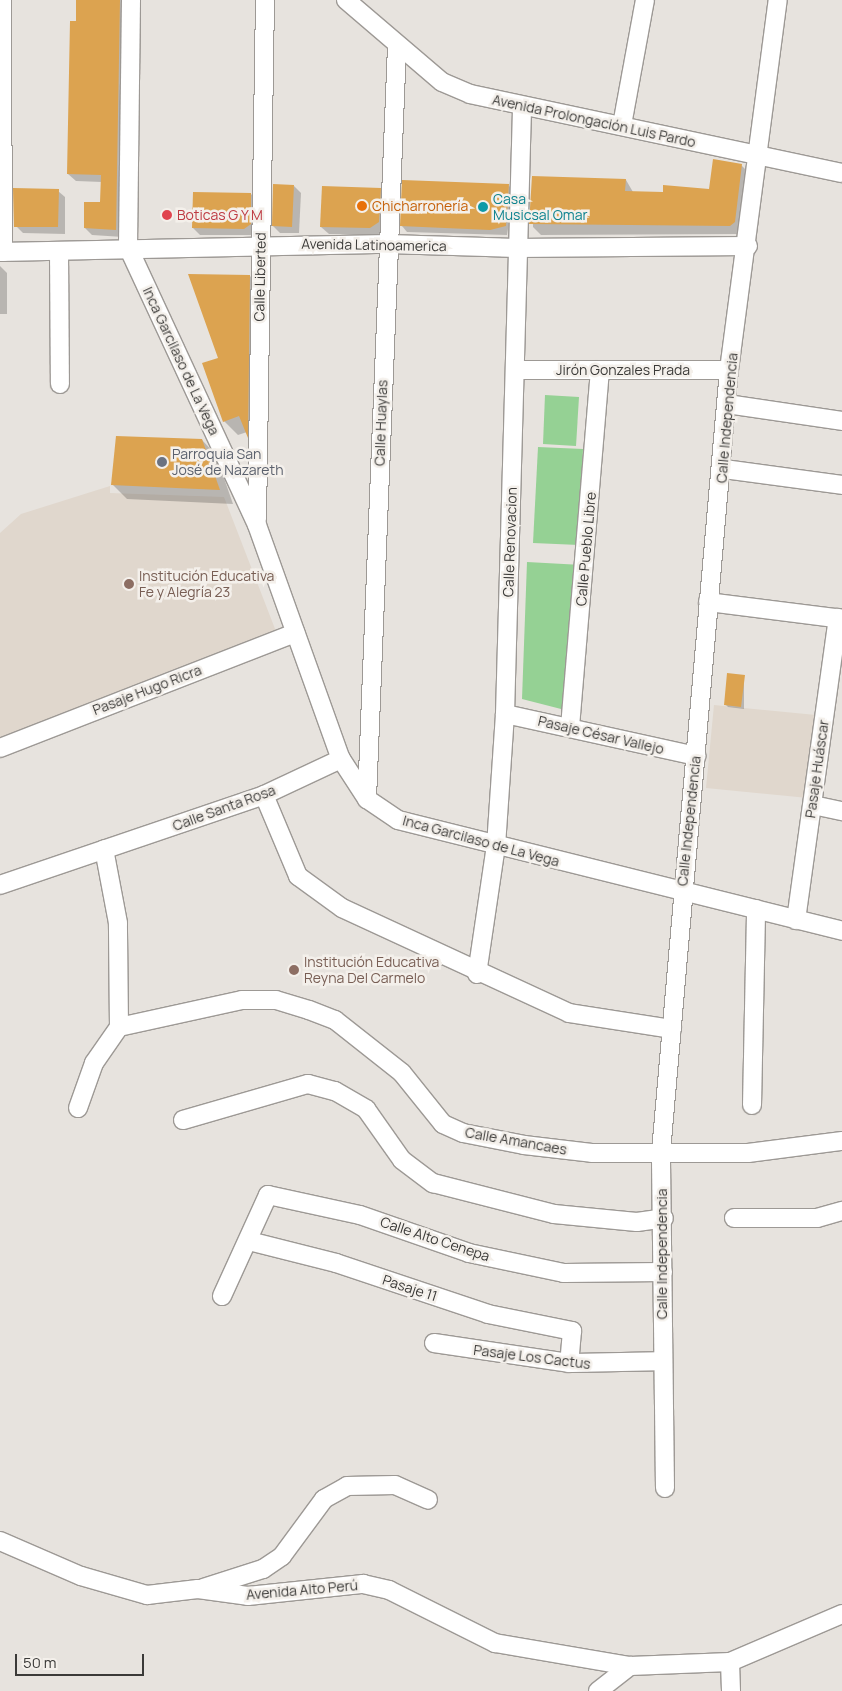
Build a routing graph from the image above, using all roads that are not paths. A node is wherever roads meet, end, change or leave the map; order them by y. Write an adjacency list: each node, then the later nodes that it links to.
1 (2, 0): 18 (street)
2 (131, 0): 15 (street, Inca Garcilaso de La Vega)
3 (265, 0): 12 (street, Calle Liberted)
4 (346, 0): 7 (street, Avenida Prolongación Luis Pardo)
5 (645, 0): 9 (street)
6 (778, 0): 10 (street, Calle Independencia)
7 (397, 46): 8 (street, Avenida Prolongación Luis Pardo); 13 (street, Calle Huaylas)
8 (522, 108): 9 (street, Avenida Prolongación Luis Pardo); 16 (street, Calle Renovacion)
9 (622, 125): 10 (street, Avenida Prolongación Luis Pardo)
10 (759, 156): 11 (street, Avenida Prolongación Luis Pardo); 14 (street, Calle Independencia)
11 (842, 173)
12 (260, 244): 13 (street, Avenida Latinoamerica); 15 (street, Avenida Latinoamerica); 27 (street, Calle Liberted)
13 (388, 244): 16 (street, Avenida Latinoamerica); 37 (street, Calle Huaylas)
14 (748, 246): 16 (street, Avenida Latinoamerica); 21 (street, Calle Independencia)
15 (128, 247): 17 (street, Avenida Latinoamerica); 27 (street, Inca Garcilaso de La Vega)
16 (516, 248): 19 (street, Calle Renovacion)
17 (59, 251): 18 (street, Avenida Latinoamerica); 22 (street)
18 (2, 252)
19 (516, 370): 20 (street, Jirón Gonzales Prada); 31 (street, Calle Renovacion)
20 (600, 370): 21 (street, Jirón Gonzales Prada); 32 (street, Calle Pueblo Libre)
21 (729, 370): 23 (street, Calle Independencia)
22 (60, 384)
23 (727, 404): 24 (street); 25 (street, Calle Independencia)
24 (842, 421)
25 (724, 469): 26 (street); 28 (street, Calle Independencia)
26 (842, 485)
27 (257, 525): 30 (street, Inca Garcilaso de La Vega)
28 (708, 602): 29 (street); 34 (street, Calle Independencia)
29 (840, 618): 38 (street, Pasaje Huáscar)
30 (295, 633): 33 (street, Pasaje Hugo Ricra); 35 (street, Inca Garcilaso de La Vega)
31 (505, 714): 32 (street, Pasaje César Vallejo); 40 (street, Calle Renovacion)
32 (570, 727): 34 (street, Pasaje César Vallejo)
33 (0, 748)
34 (696, 756): 43 (street, Calle Independencia)
35 (341, 760): 36 (street, Calle Santa Rosa); 37 (street, Inca Garcilaso de La Vega)
36 (264, 795): 41 (street, Calle Santa Rosa); 47 (street)
37 (367, 799): 40 (street, Inca Garcilaso de La Vega)
38 (812, 805): 39 (street); 45 (street, Pasaje Huáscar)
39 (842, 811)
40 (496, 846): 43 (street, Inca Garcilaso de La Vega); 47 (street, Calle Renovacion)
41 (104, 849): 42 (street, Calle Santa Rosa); 48 (street)
42 (0, 885)
43 (681, 892): 44 (street, Inca Garcilaso de La Vega); 49 (street, Calle Independencia)
44 (756, 909): 45 (street, Inca Garcilaso de La Vega); 50 (street)
45 (796, 920): 46 (street, Inca Garcilaso de La Vega)
46 (842, 931)
47 (477, 974): 49 (street)
48 (119, 1027): 51 (street); 54 (street, Calle Amancaes)
49 (672, 1030): 54 (street, Calle Independencia)
50 (752, 1105)
51 (78, 1108)
52 (183, 1120): 56 (street)
53 (842, 1141): 54 (street, Calle Amancaes)
54 (661, 1152): 56 (street, Calle Independencia)
55 (842, 1211): 57 (street)
56 (664, 1218): 59 (street, Calle Independencia)
57 (734, 1218)
58 (249, 1241): 59 (street, Calle Alto Cenepa); 60 (street); 63 (street, Pasaje 11)
59 (663, 1272): 62 (street, Calle Independencia)
60 (222, 1296)
61 (434, 1343): 63 (street, Pasaje Los Cactus)
62 (661, 1361): 63 (street, Pasaje Los Cactus); 64 (street, Calle Independencia)
63 (569, 1363)
64 (665, 1488)
65 (428, 1500): 67 (street)
66 (0, 1541): 67 (street, Avenida Alto Perú)
67 (198, 1590): 70 (street, Avenida Alto Perú)
68 (842, 1614): 69 (street)
69 (730, 1662): 70 (street, Avenida Alto Perú); 72 (street)
70 (630, 1666): 71 (street)
71 (598, 1691)
72 (730, 1691)

